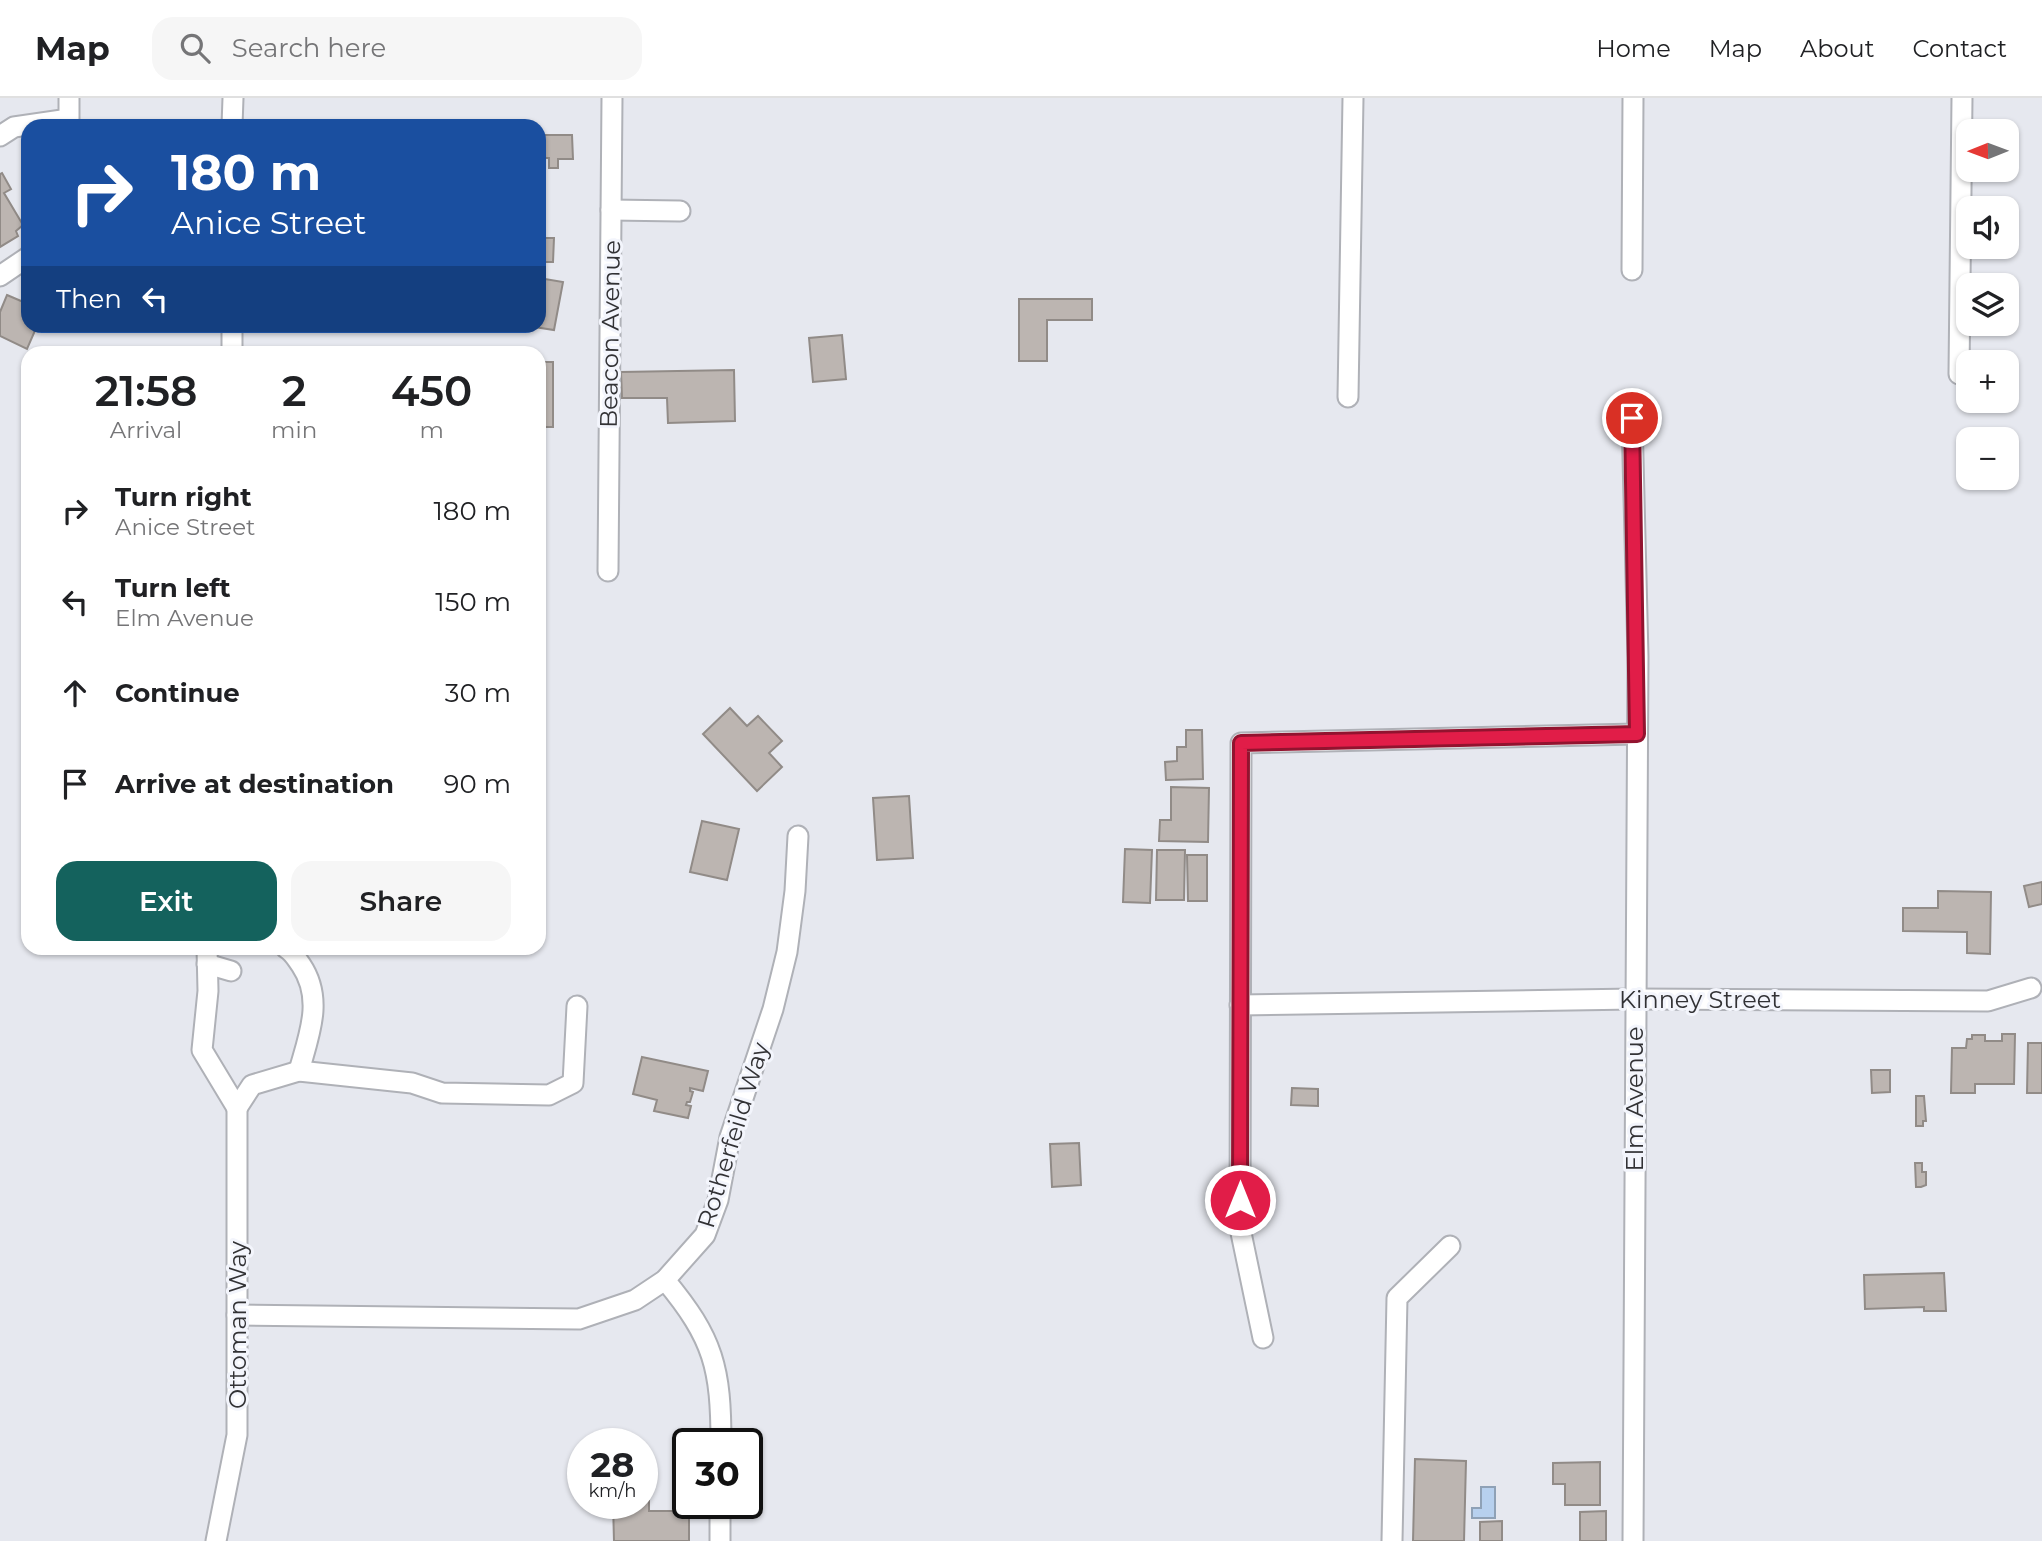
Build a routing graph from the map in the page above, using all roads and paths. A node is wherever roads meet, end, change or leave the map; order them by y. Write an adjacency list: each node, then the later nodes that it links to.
1 (69, 98): 7 (street)
2 (233, 98): 8 (street)
3 (612, 98): 11 (street, Beacon Avenue)
4 (1353, 98): 17 (street)
5 (1633, 98): 14 (street)
6 (1962, 98): 16 (street)
7 (70, 119)
8 (232, 119)
9 (21, 126): 10 (street)
10 (0, 136)
11 (611, 210): 12 (street); 19 (street, Beacon Avenue)
12 (680, 211)
13 (21, 262): 15 (street)
14 (1633, 270)
15 (0, 276)
16 (1959, 350)
17 (1348, 397)
18 (1632, 418): 20 (street, Elm Avenue)
19 (608, 571)
20 (1637, 734): 26 (street, Elm Avenue); 27 (street)
21 (798, 836): 34 (street, Rotherfeild Way)
22 (294, 955): 30 (street)
23 (207, 956): 24 (street); 32 (street)
24 (231, 971)
25 (2031, 988): 26 (street, Kinney Street)
26 (1634, 999): 27 (street, Kinney Street); 42 (street, Elm Avenue)
27 (1240, 1005): 36 (street)
28 (577, 1006): 31 (street)
29 (298, 1011): 30 (street)
30 (311, 1029): 31 (street)
31 (299, 1071): 32 (street)
32 (237, 1108): 35 (street, Ottoman Way)
33 (1450, 1246): 41 (street)
34 (665, 1280): 35 (street, Rotherfeild Way); 37 (street)
35 (237, 1315): 39 (street, Ottoman Way)
36 (1263, 1338)
37 (721, 1428)
38 (720, 1519): 40 (street)
39 (216, 1541)
40 (720, 1541)
41 (1392, 1541)
42 (1633, 1541)

